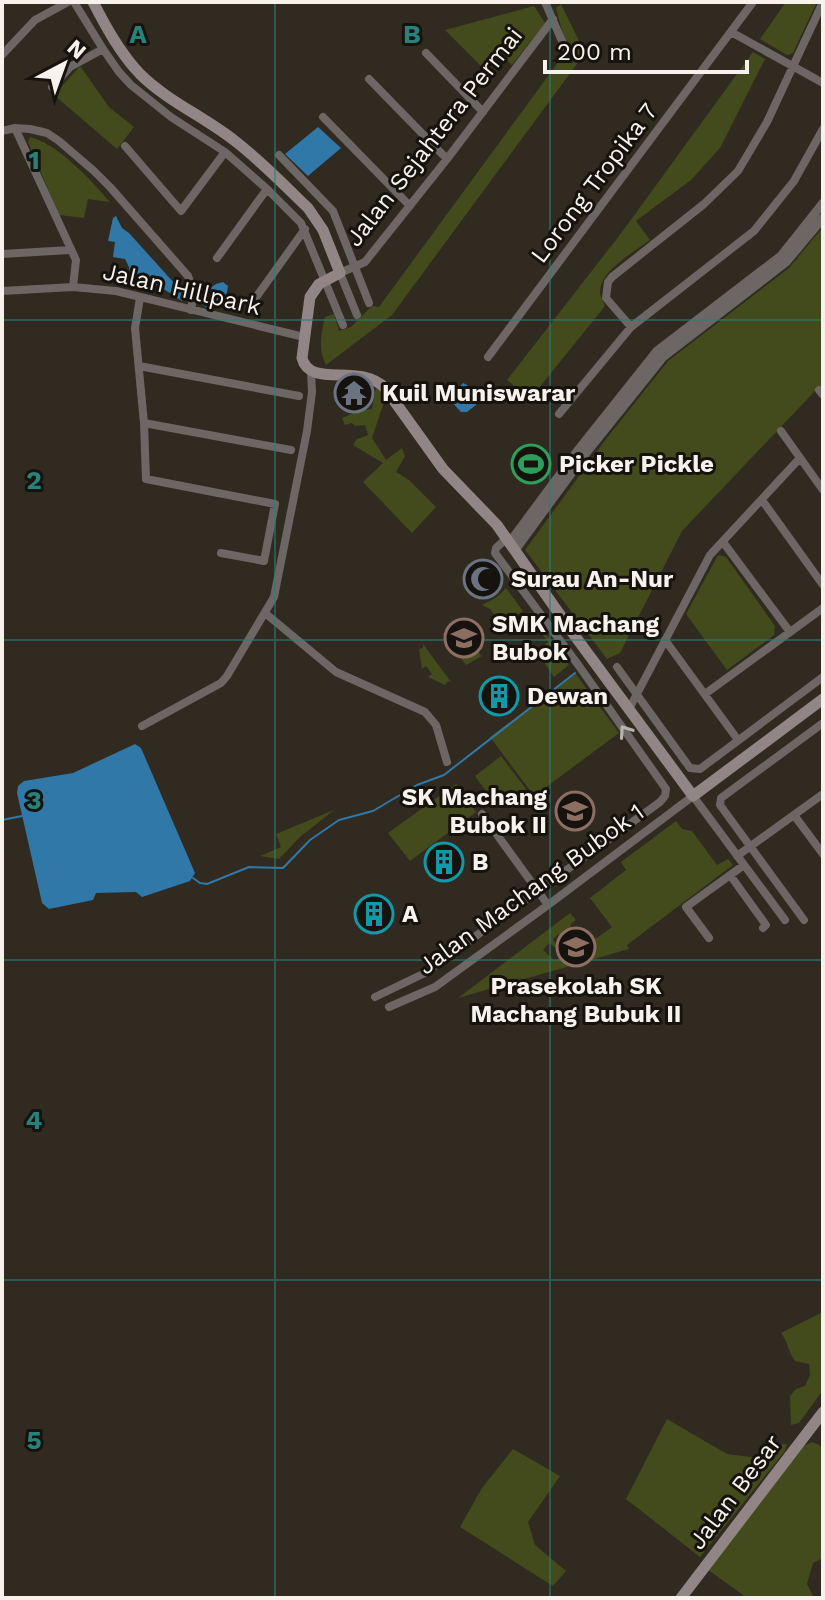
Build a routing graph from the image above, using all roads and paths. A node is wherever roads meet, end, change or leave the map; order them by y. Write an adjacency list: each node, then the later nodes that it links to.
1 (68, 2): 12 (street)
2 (74, 2): 10 (street)
3 (93, 2): 36 (main road)
4 (545, 2): 7 (street)
5 (753, 2): 8 (street, Lorong Tropika 7)
6 (823, 2): 13 (street)
7 (553, 19): 9 (street); 17 (street, Jalan Sejahtera Permai)
8 (731, 32): 13 (street); 48 (street, Lorong Tropika 7)
9 (565, 48)
10 (103, 49): 16 (street); 23 (street)
11 (426, 53): 17 (street)
12 (2, 55)
13 (794, 66): 15 (street); 46 (street)
14 (369, 79): 25 (street)
15 (823, 83)
16 (52, 87)
17 (483, 112): 25 (street, Jalan Sejahtera Permai)
18 (323, 117): 28 (street)
19 (15, 128): 21 (street); 32 (street); 43 (street)
20 (823, 129): 46 (street)
21 (2, 131)
22 (125, 146): 23 (street)
23 (225, 152): 26 (street)
24 (279, 155): 35 (street)
25 (447, 159): 28 (street, Jalan Sejahtera Permai)
26 (267, 189): 30 (street); 34 (street)
27 (823, 203): 59 (street)
28 (410, 206): 35 (street, Jalan Sejahtera Permai)
29 (823, 218): 59 (street)
30 (305, 229): 37 (street); 40 (street)
31 (2, 244): 33 (street)
32 (70, 250): 33 (street); 38 (street)
33 (4, 254)
34 (217, 258)
35 (355, 266): 36 (street, Jalan Sejahtera Permai); 42 (street)
36 (340, 273): 37 (main road); 44 (street)
37 (325, 280): 45 (street); 47 (main road)
38 (73, 287): 39 (street, Jalan Hillpark); 41 (street, Jalan Hillpark)
39 (2, 291)
40 (257, 296)
41 (140, 298): 43 (street, Jalan Hillpark); 49 (street)
42 (369, 303)
43 (191, 310): 47 (street, Jalan Hillpark)
44 (357, 315)
45 (343, 325)
46 (631, 327): 52 (street)
47 (304, 337): 50 (main road)
48 (488, 357)
49 (139, 366): 51 (street); 53 (street)
50 (311, 372): 61 (main road); 65 (street)
51 (299, 396)
52 (559, 414)
53 (144, 423): 55 (street); 62 (street)
54 (781, 431): 56 (street)
55 (291, 450)
56 (800, 458): 57 (street); 58 (street)
57 (823, 490)
58 (762, 500): 60 (street); 63 (street)
59 (545, 502): 61 (street)
60 (723, 542): 67 (street); 69 (street)
61 (510, 543): 66 (main road); 68 (street)
62 (221, 553)
63 (823, 585)
64 (823, 608): 67 (street)
65 (265, 613): 79 (street); 81 (street)
66 (572, 632): 68 (street); 72 (main road)
67 (790, 632): 75 (street)
68 (559, 640): 73 (street)
69 (665, 640): 74 (street); 75 (street)
70 (617, 667): 74 (street)
71 (823, 677): 80 (street)
72 (608, 681): 73 (street); 77 (main road)
73 (596, 690): 91 (street, one-way to 73)
74 (636, 693): 77 (street); 80 (street)
75 (705, 694): 80 (street)
76 (823, 699): 83 (main road)
77 (629, 709): 83 (main road)
78 (823, 723): 86 (street)
79 (142, 726)
80 (738, 740)
81 (447, 762)
82 (823, 794): 85 (street)
83 (693, 796): 88 (street); 92 (street, Jalan Machang Bubok 1)
84 (482, 814): 91 (street)
85 (794, 815): 86 (street); 87 (street)
86 (750, 846): 88 (street); 94 (street)
87 (823, 854)
88 (737, 856): 89 (street)
89 (744, 865): 90 (street); 93 (street)
90 (730, 875): 95 (street); 96 (street)
91 (538, 891): 92 (street); 97 (street)
92 (548, 905): 98 (street, Jalan Machang Bubok 1)
93 (785, 920)
94 (804, 920)
95 (763, 928)
96 (709, 938)
97 (375, 997)
98 (389, 1007)
99 (823, 1412): 100 (main road, Jalan Besar)
100 (681, 1598)

